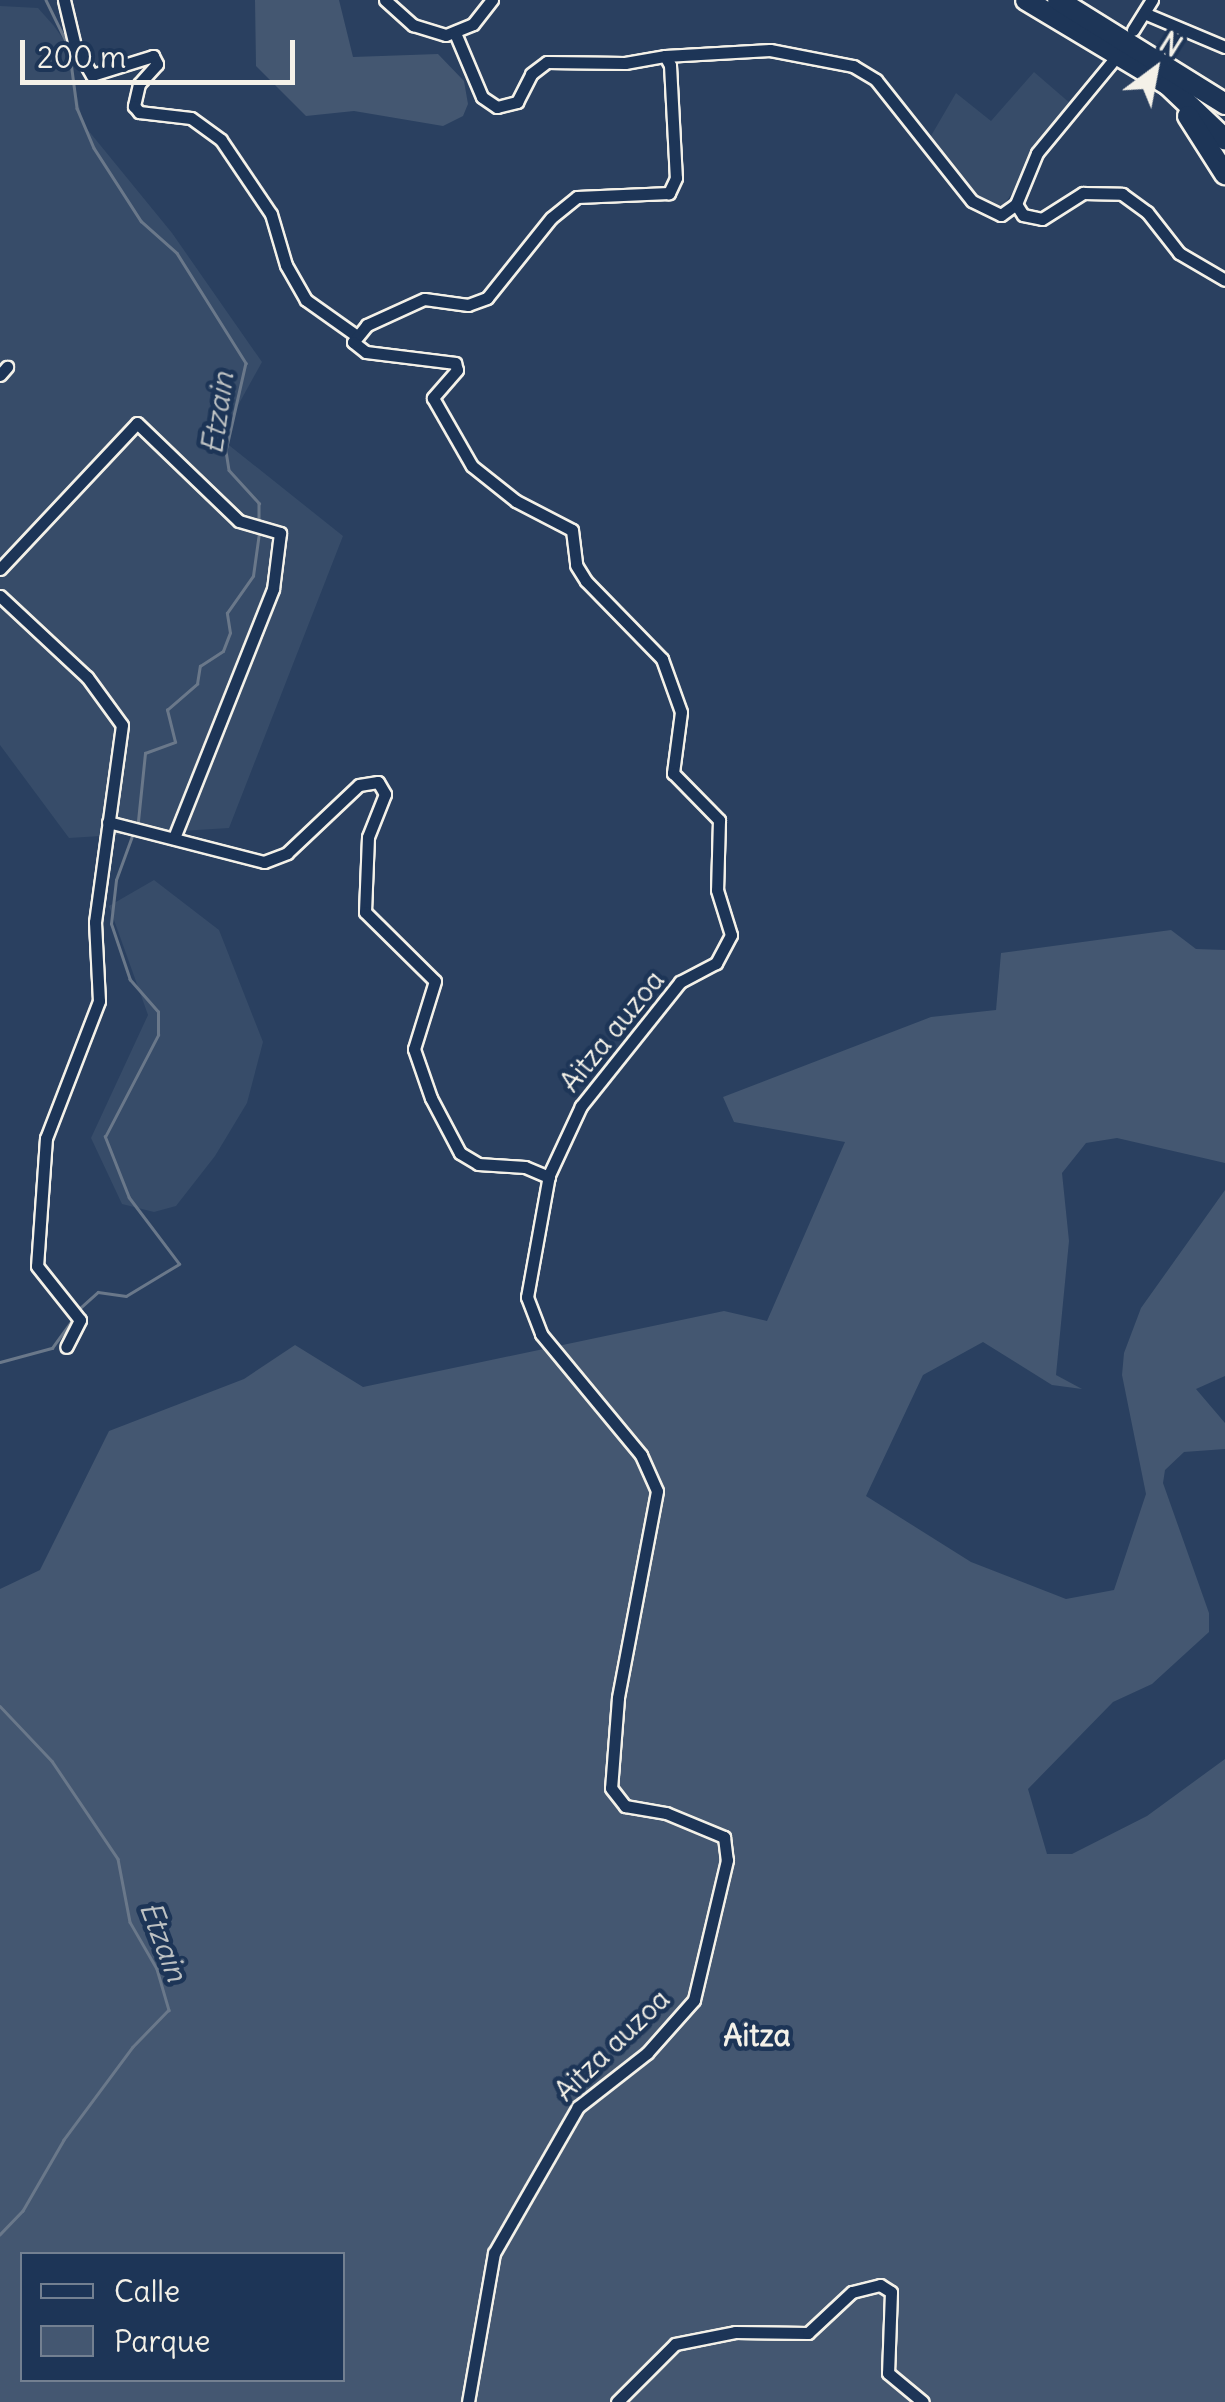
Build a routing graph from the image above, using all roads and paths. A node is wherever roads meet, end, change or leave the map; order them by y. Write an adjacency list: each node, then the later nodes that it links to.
1 (64, 0): 19 (street)
2 (385, 0): 9 (street)
3 (492, 0): 9 (street)
4 (1026, 0): 13 (highway)
5 (1058, 0): 14 (highway)
6 (1152, 0): 7 (street)
7 (1144, 13): 8 (street); 10 (street)
8 (1133, 30)
9 (455, 33): 11 (street)
10 (1225, 46)
11 (665, 56): 17 (street); 19 (street)
12 (1112, 62): 17 (street)
13 (1168, 85): 15 (highway); 16 (highway)
14 (1225, 104)
15 (1225, 139)
16 (1225, 174)
17 (1016, 204): 18 (street)
18 (1225, 280)
19 (354, 334): 24 (street, Aitza auzoa)
20 (0, 569): 23 (street)
21 (0, 596): 22 (street)
22 (108, 822): 23 (street); 25 (street)
23 (174, 838): 24 (street)
24 (549, 1177): 26 (street, Aitza auzoa)
25 (66, 1347)
26 (468, 2402)
27 (617, 2402): 28 (street)
28 (924, 2402)

